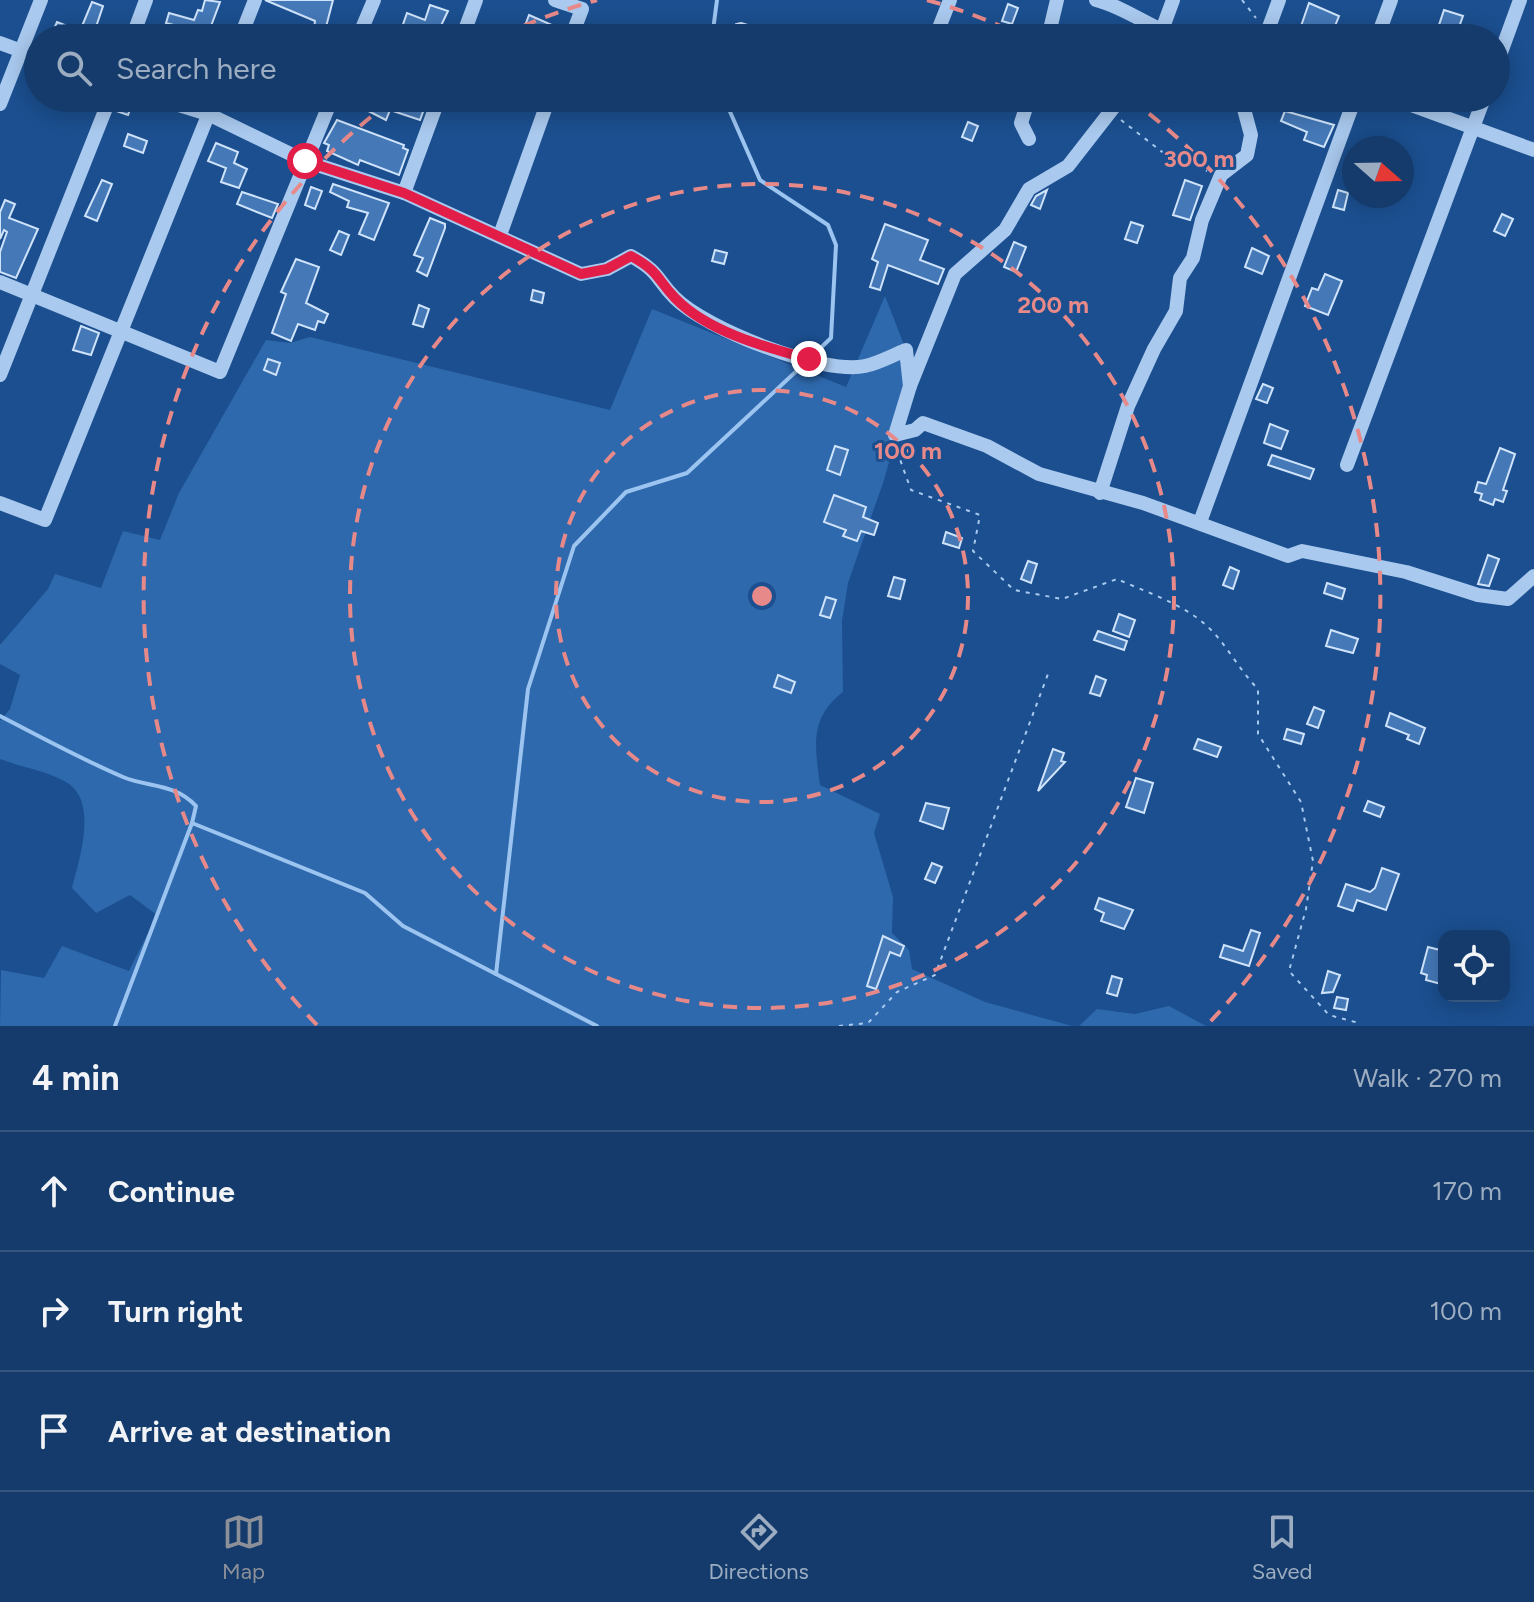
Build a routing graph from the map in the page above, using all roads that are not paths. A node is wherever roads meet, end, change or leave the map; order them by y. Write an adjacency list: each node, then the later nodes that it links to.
1 (41, 0): 14 (street)
2 (146, 0): 15 (street)
3 (255, 0): 16 (street)
4 (374, 0): 17 (street)
5 (476, 0): 18 (street)
6 (555, 0): 19 (street)
7 (950, 0): 20 (street)
8 (1057, 0): 21 (street)
9 (1096, 0): 22 (street)
10 (1173, 0): 23 (street)
11 (1279, 0): 24 (street)
12 (1391, 0): 25 (street)
13 (1520, 0): 26 (street)
14 (32, 24)
15 (137, 24)
16 (246, 24)
17 (364, 24)
18 (467, 24)
19 (576, 24)
20 (941, 24)
21 (1051, 24)
22 (1145, 24)
23 (1164, 24)
24 (1270, 24)
25 (1382, 24)
26 (1510, 28)
27 (0, 43): 29 (street)
28 (24, 43): 29 (street)
29 (21, 51): 30 (street); 31 (street)
30 (24, 52)
31 (0, 104)
32 (104, 112): 51 (street)
33 (202, 112): 43 (street)
34 (326, 112): 47 (street)
35 (434, 112): 48 (street)
36 (544, 112): 49 (street)
37 (1025, 112): 45 (street)
38 (1111, 112): 54 (street)
39 (1245, 112): 56 (street)
40 (1350, 112): 58 (street)
41 (1430, 112): 44 (street)
42 (1479, 112): 44 (street)
43 (208, 114): 47 (street); 52 (street)
44 (1473, 128): 46 (street); 55 (street)
45 (1029, 139)
46 (1534, 150)
47 (305, 161): 48 (street); 52 (street)
48 (404, 193): 49 (street)
49 (500, 235): 54 (street)
50 (0, 282): 51 (street)
51 (32, 295): 52 (street); 53 (street)
52 (123, 332): 57 (street)
53 (0, 375)
54 (910, 386): 56 (street)
55 (1347, 465)
56 (1100, 493): 58 (street)
57 (0, 503)
58 (1200, 522): 59 (street)
59 (1534, 576)

